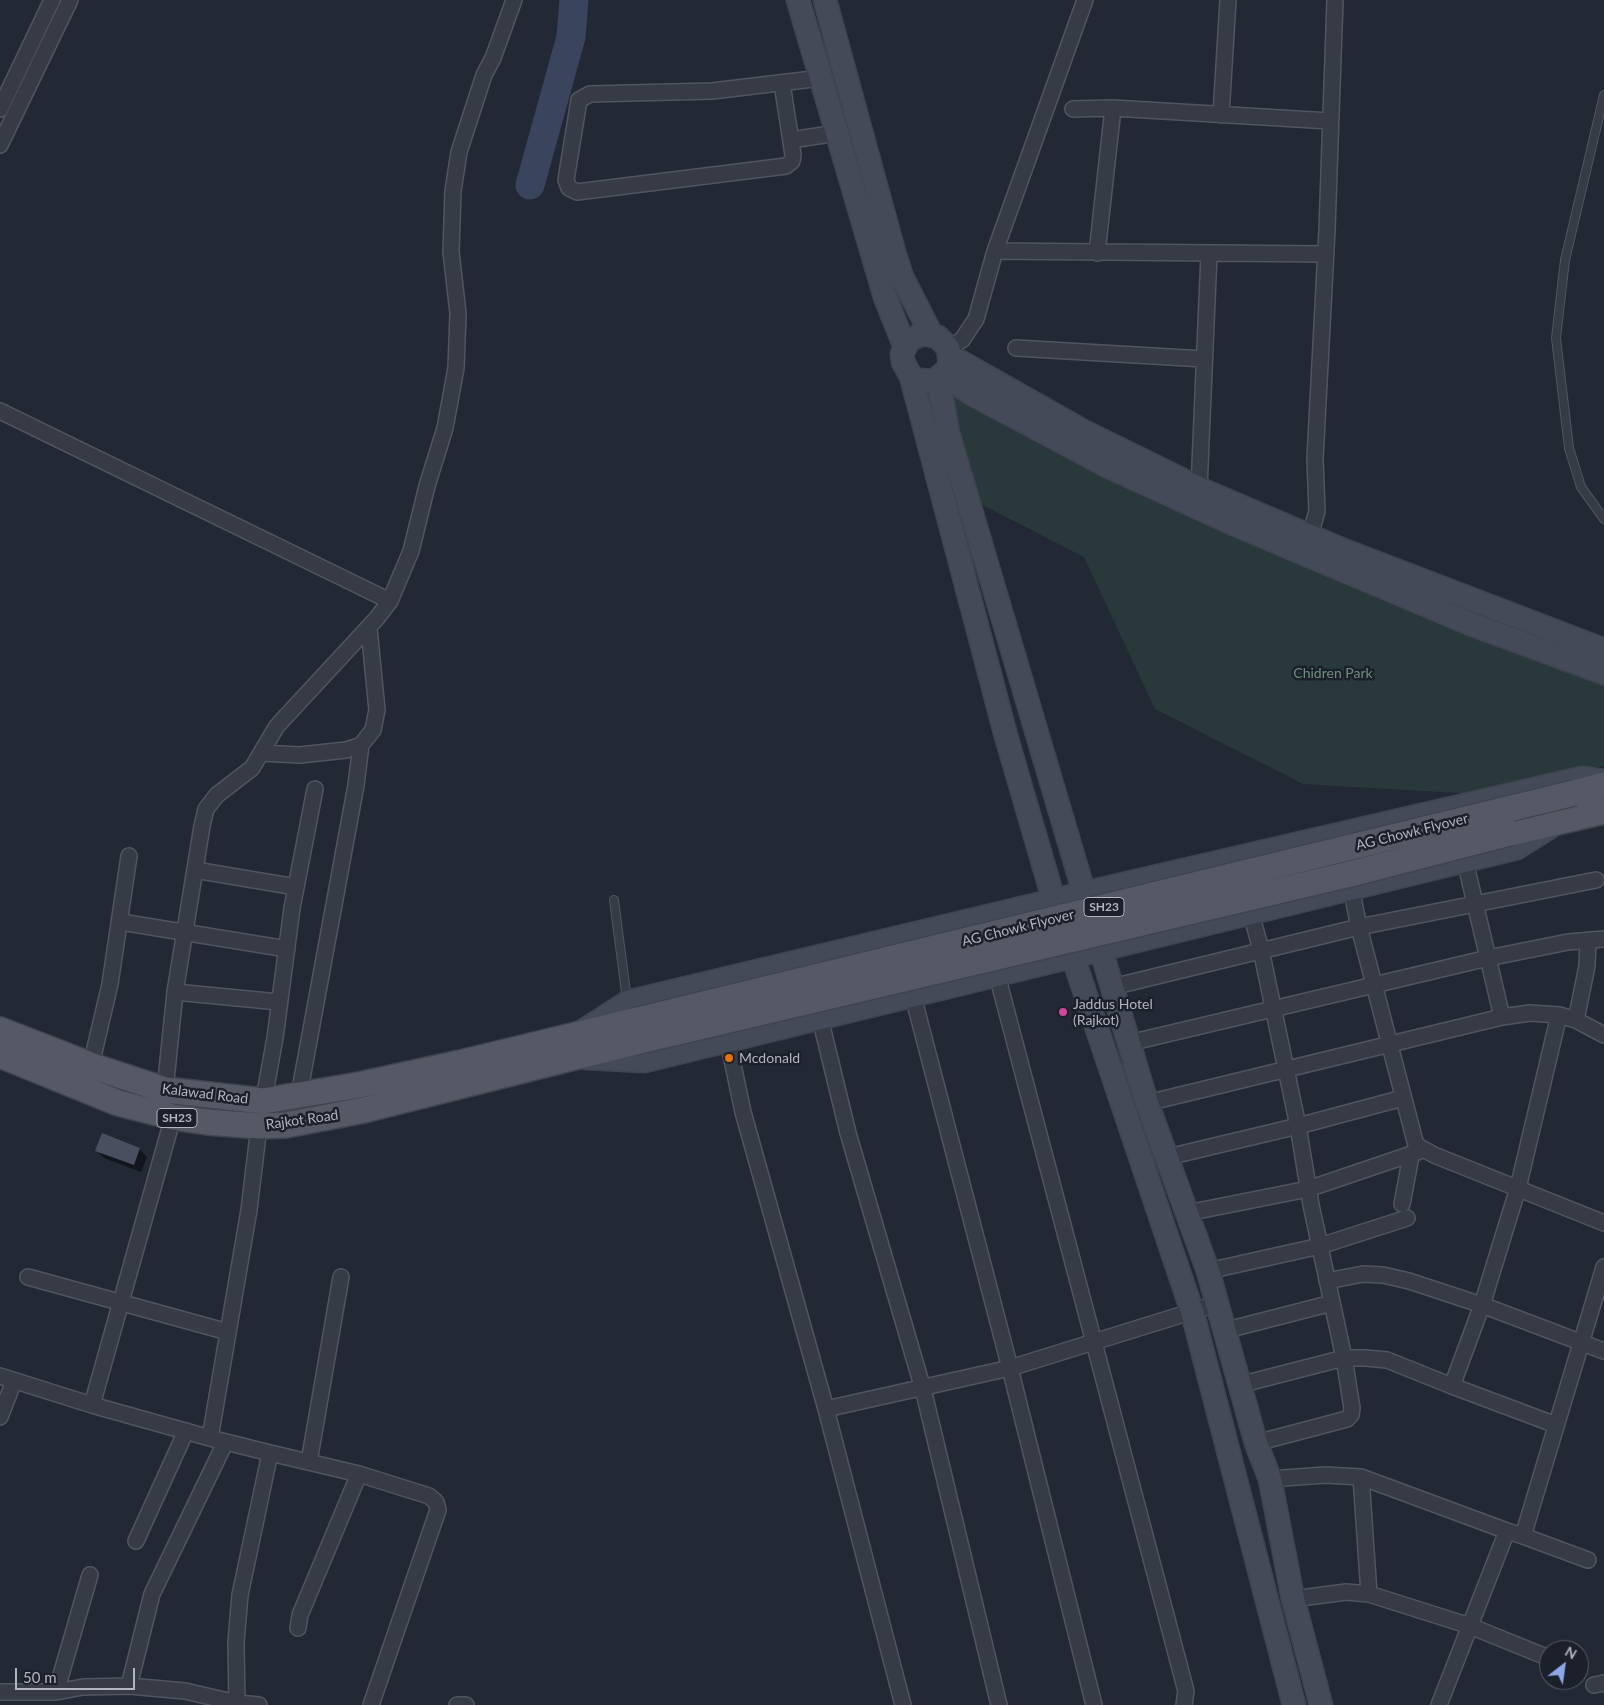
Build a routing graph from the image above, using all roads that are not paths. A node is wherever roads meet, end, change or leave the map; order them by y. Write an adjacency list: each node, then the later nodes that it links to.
1 (52, 0): 13 (street)
2 (70, 0): 19 (street)
3 (514, 0): 34 (street)
4 (798, 0): 9 (street)
5 (824, 0): 24 (street)
6 (1085, 0): 20 (street)
7 (1228, 0): 15 (street)
8 (1334, 0): 16 (street)
9 (821, 78): 10 (street); 17 (street)
10 (782, 83): 18 (street); 18 (street)
11 (1604, 96): 32 (lane)
12 (1112, 108): 14 (street); 15 (street); 21 (street)
13 (0, 109)
14 (1073, 109)
15 (1221, 115): 16 (street)
16 (1330, 121): 23 (street)
17 (837, 133): 18 (street); 25 (street)
18 (791, 140)
19 (0, 145)
20 (995, 251): 21 (street); 28 (street)
21 (1097, 253): 22 (street)
22 (1210, 254): 23 (street); 27 (street)
23 (1326, 254): 33 (street)
24 (931, 334): 25 (street); 28 (street)
25 (905, 347): 29 (street)
26 (1016, 348): 27 (street)
27 (1204, 359): 31 (street)
28 (946, 364): 29 (street); 31 (street); 37 (street); 51 (street)
29 (911, 376): 53 (street)
30 (0, 411): 34 (street)
31 (1199, 488): 33 (street)
32 (1604, 519)
33 (1310, 536): 36 (street)
34 (390, 601): 35 (street)
35 (369, 628): 38 (street); 39 (street)
36 (1604, 650)
37 (1604, 673)
38 (361, 745): 39 (street); 90 (street)
39 (261, 753): 47 (street)
40 (1604, 781): 51 (street)
41 (1604, 786): 77 (main road, AG Chowk Flyover / SH23, bridge)
42 (315, 789): 49 (street)
43 (1604, 811): 44 (main road, SH23)
44 (1563, 819): 46 (street); 77 (main road, AG Chowk Flyover / SH23, bridge)
45 (129, 856): 56 (street)
46 (1465, 861): 50 (street); 54 (street)
47 (195, 870): 49 (street); 58 (street)
48 (1596, 880): 54 (street)
49 (296, 887): 61 (street)
50 (1352, 888): 55 (street); 57 (street)
51 (1085, 893): 53 (street); 62 (street)
52 (614, 900): 77 (lane)
53 (1054, 901): 64 (street); 77 (street)
54 (1476, 904): 57 (street); 65 (street)
55 (1251, 913): 62 (street); 63 (street)
56 (121, 922): 58 (street); 86 (street)
57 (1359, 927): 63 (street); 67 (street)
58 (186, 932): 61 (street); 69 (street)
59 (1604, 939): 60 (street)
60 (1588, 940): 65 (street); 76 (street)
61 (287, 949): 71 (street)
62 (1102, 950): 64 (street); 68 (street)
63 (1261, 950): 68 (street); 72 (street)
64 (1072, 956): 66 (street); 115 (street)
65 (1488, 958): 67 (street); 74 (street)
66 (997, 975): 70 (street); 119 (street)
67 (1375, 986): 72 (street); 82 (street)
68 (1112, 987): 81 (street)
69 (175, 992): 71 (street); 89 (street)
70 (913, 996): 75 (street); 122 (street)
71 (280, 1002): 92 (street)
72 (1273, 1010): 81 (street); 87 (street)
73 (1559, 1016): 74 (street); 76 (street); 100 (street)
74 (1502, 1017): 82 (street)
75 (820, 1018): 80 (street); 126 (street)
76 (1576, 1020): 79 (street)
77 (632, 1022): 83 (main road, AG Chowk Flyover / SH23)
78 (0, 1030): 86 (main road, Kalawad Road / SH23)
79 (1604, 1035)
80 (728, 1041): 83 (street); 128 (street)
81 (1129, 1043): 93 (street)
82 (1390, 1043): 87 (street); 91 (street)
83 (578, 1046): 84 (main road, Rajkot Road / SH23)
84 (548, 1053): 88 (main road, Rajkot Road / SH23); 95 (main road, Rajkot Road / SH23)
85 (0, 1055): 94 (main road, Rajkot Road / SH23)
86 (91, 1066): 89 (main road, Kalawad Road / SH23)
87 (1285, 1068): 93 (street); 96 (street)
88 (359, 1084): 90 (main road, Kalawad Road / SH23)
89 (165, 1090): 92 (main road, Kalawad Road / SH23); 94 (street)
90 (299, 1095): 92 (main road, Kalawad Road / SH23)
91 (1403, 1098): 96 (street); 97 (street)
92 (264, 1101): 95 (street)
93 (1147, 1102): 98 (street)
94 (173, 1117): 95 (main road, Rajkot Road / SH23); 111 (street)
95 (259, 1126): 117 (street)
96 (1298, 1126): 98 (street); 99 (street)
97 (1417, 1153): 99 (street); 100 (street); 101 (street)
98 (1168, 1157): 102 (street)
99 (1308, 1188): 102 (street); 105 (street)
100 (1518, 1188): 104 (street); 114 (street)
101 (1402, 1204)
102 (1187, 1213): 107 (street)
103 (1407, 1218): 105 (street)
104 (1604, 1223)
105 (1320, 1246): 107 (street); 110 (street)
106 (1604, 1267): 118 (street)
107 (1208, 1270): 113 (street)
108 (28, 1277): 111 (street)
109 (341, 1277): 135 (street)
110 (1327, 1281): 112 (street); 114 (street)
111 (121, 1302): 117 (street); 127 (street)
112 (1332, 1303): 116 (street); 121 (street)
113 (1216, 1304): 115 (street); 116 (street)
114 (1482, 1305): 118 (street); 125 (street)
115 (1192, 1311): 119 (street); 162 (street)
116 (1224, 1330): 124 (street)
117 (228, 1332): 132 (street)
118 (1580, 1342): 120 (street); 130 (street)
119 (1094, 1344): 122 (street); 161 (street)
120 (1604, 1351)
121 (1344, 1358): 124 (street); 125 (street); 133 (street)
122 (1010, 1368): 126 (street); 160 (street)
123 (7, 1379): 127 (street); 129 (street)
124 (1239, 1385): 133 (street)
125 (1452, 1386): 130 (street)
126 (922, 1389): 128 (street); 159 (street)
127 (92, 1406): 131 (street)
128 (826, 1409): 158 (street)
129 (0, 1417)
130 (1556, 1425): 140 (street)
131 (186, 1431): 132 (street); 141 (street)
132 (218, 1441): 134 (street); 149 (street)
133 (1256, 1443): 138 (street)
134 (270, 1452): 135 (street); 153 (street)
135 (308, 1462): 136 (street)
136 (360, 1474): 147 (street); 155 (street)
137 (1361, 1477): 138 (street); 139 (street); 144 (street)
138 (1270, 1479): 145 (street)
139 (1507, 1531): 140 (street); 146 (street)
140 (1523, 1536): 142 (street)
141 (136, 1541)
142 (1588, 1560)
143 (90, 1575): 151 (street)
144 (1369, 1594): 145 (street); 146 (street)
145 (1293, 1600): 163 (street)
146 (1470, 1626): 148 (street); 164 (street)
147 (298, 1628)
148 (1539, 1654)
149 (129, 1686): 151 (street); 152 (street)
150 (0, 1692): 151 (street)
151 (56, 1692)
152 (183, 1698): 153 (street)
153 (237, 1704): 154 (street)
154 (259, 1705)
155 (371, 1705)
156 (457, 1705): 157 (street)
157 (466, 1705)
158 (903, 1705)
159 (999, 1705)
160 (1094, 1705)
161 (1184, 1705)
162 (1294, 1705)
163 (1322, 1705)
164 (1439, 1705)

